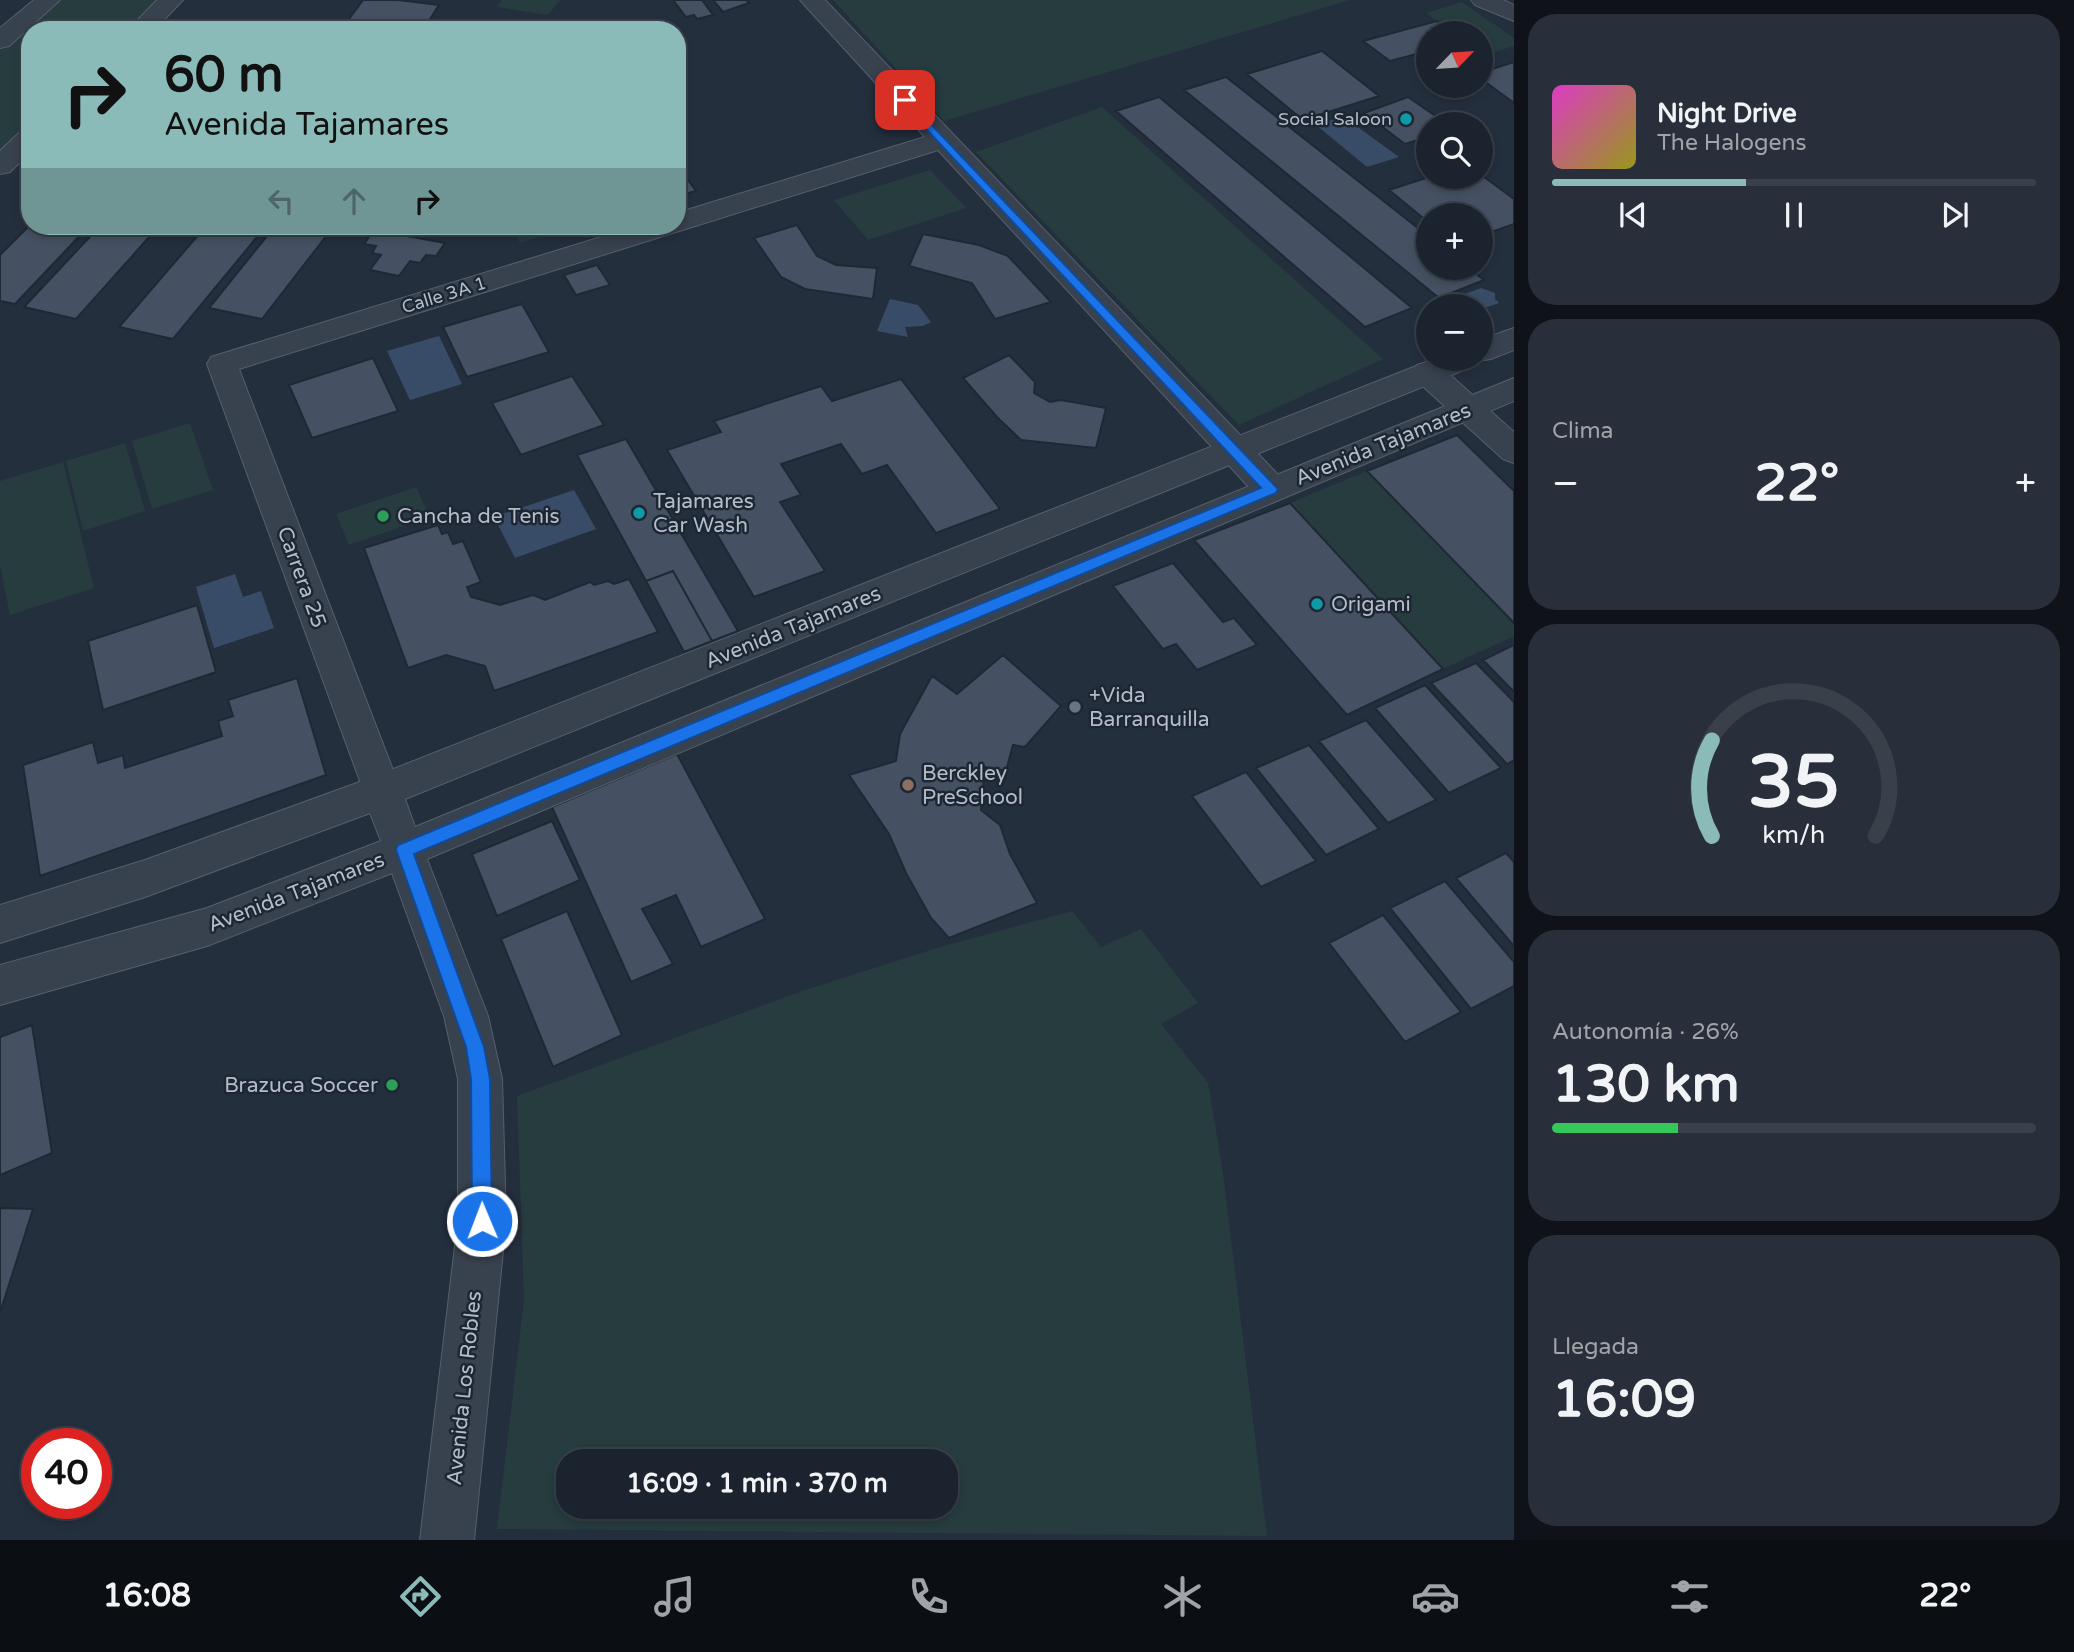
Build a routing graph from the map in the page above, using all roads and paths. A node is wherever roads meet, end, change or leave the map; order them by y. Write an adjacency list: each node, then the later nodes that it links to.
1 (48, 0): 6 (street)
2 (171, 0): 7 (street)
3 (812, 0): 10 (street)
4 (1483, 0): 5 (street)
5 (1514, 14)
6 (23, 21)
7 (149, 21)
8 (21, 23): 9 (street)
9 (0, 41)
10 (942, 140): 13 (street); 23 (street)
11 (21, 146): 12 (street)
12 (0, 166)
13 (686, 219)
14 (637, 235): 17 (street, Calle 3A 1)
15 (1514, 338): 16 (street)
16 (1493, 347)
17 (222, 364): 25 (street, Carrera 25)
18 (1433, 371): 19 (street, Avenida Tajamares)
19 (1428, 373): 21 (street); 23 (street, Avenida Tajamares)
20 (1514, 389): 21 (street, Avenida Tajamares)
21 (1469, 409): 22 (street); 24 (street, Avenida Tajamares)
22 (1514, 450)
23 (1234, 451): 24 (street); 25 (street, Avenida Tajamares)
24 (1271, 489): 26 (street, Avenida Tajamares)
25 (382, 791): 26 (street, Avenida Los Robles); 27 (street, Avenida Tajamares)
26 (404, 850): 28 (street, Avenida Tajamares); 29 (street, Avenida Los Robles)
27 (0, 923)
28 (0, 985)
29 (447, 1540)

